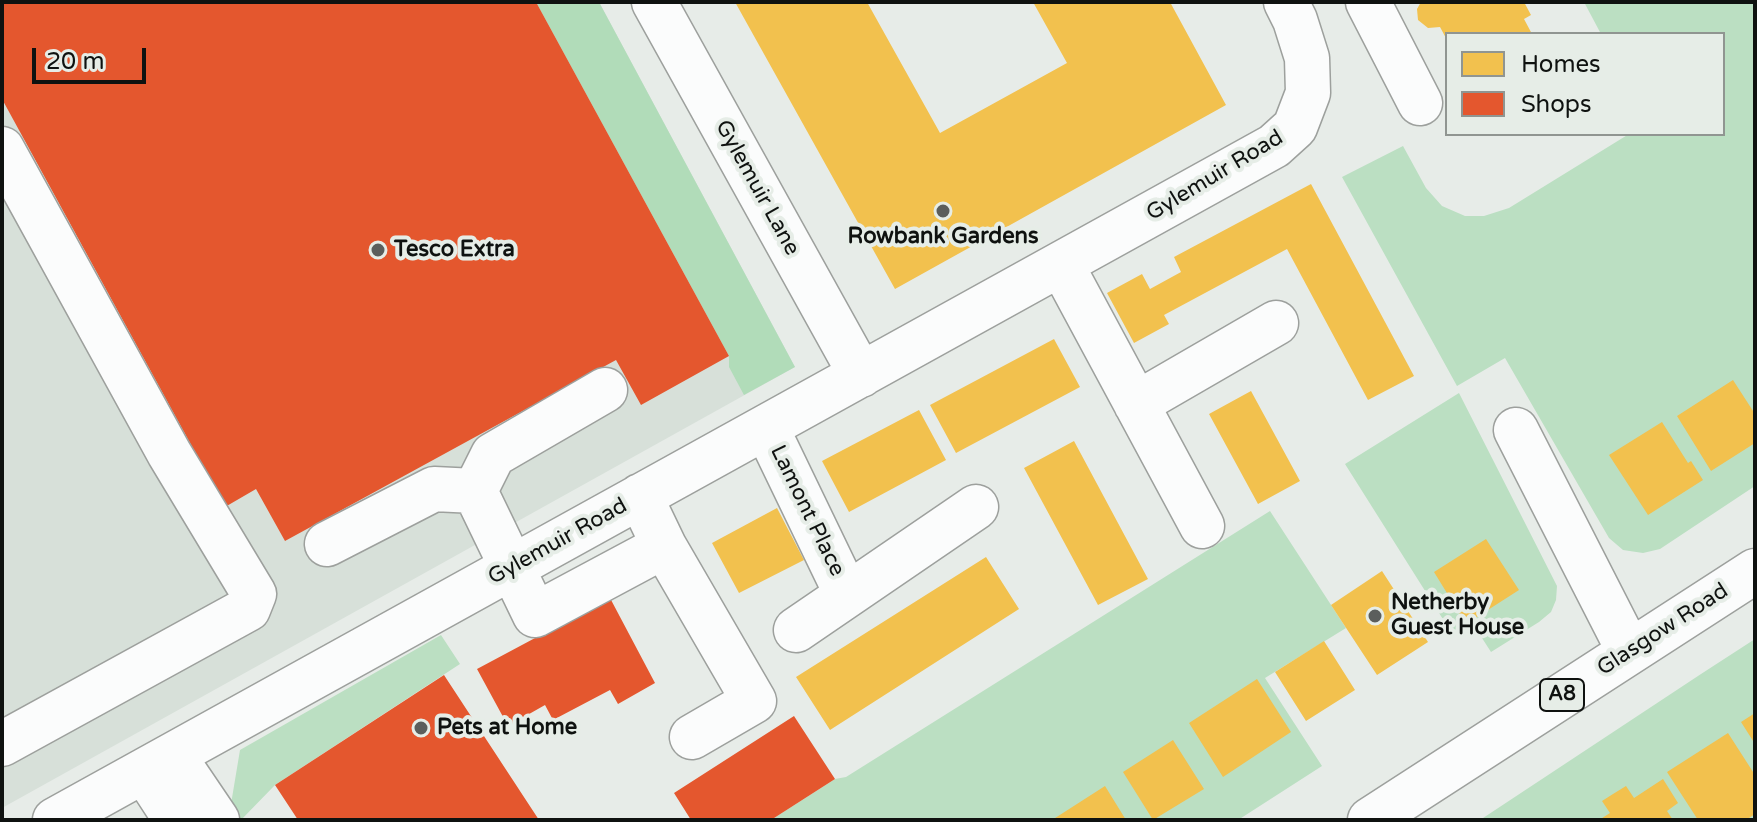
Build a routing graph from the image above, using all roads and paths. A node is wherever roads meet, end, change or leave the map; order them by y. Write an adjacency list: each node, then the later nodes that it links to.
1 (654, 2): 8 (street, Gylemuir Lane)
2 (1286, 2): 6 (street, Gylemuir Road)
3 (1368, 2): 4 (street)
4 (1420, 103)
5 (2, 149): 25 (street)
6 (1061, 264): 8 (street, Gylemuir Road); 10 (street)
7 (1276, 323): 10 (street)
8 (861, 375): 11 (street, Gylemuir Road)
9 (605, 390): 13 (street)
10 (1136, 404): 16 (street)
11 (766, 427): 14 (street, Gylemuir Road); 21 (street, Lamont Place)
12 (1516, 430): 23 (street)
13 (475, 491): 17 (street); 19 (street)
14 (640, 496): 18 (street); 19 (street, Gylemuir Road)
15 (976, 507): 21 (street, Lamont Place)
16 (1202, 526)
17 (327, 544)
18 (664, 546): 19 (street); 24 (street)
19 (511, 568): 26 (street, Gylemuir Road)
20 (1755, 571): 23 (street, Glasgow Road / A8)
21 (847, 595): 22 (street, Lamont Place)
22 (796, 630)
23 (1629, 651): 30 (street, Glasgow Road / A8)
24 (692, 737)
25 (2, 744)
26 (158, 763): 27 (street, Gylemuir Road); 28 (street); 29 (street)
27 (55, 820)
28 (176, 820)
29 (217, 820)
30 (1370, 820)

